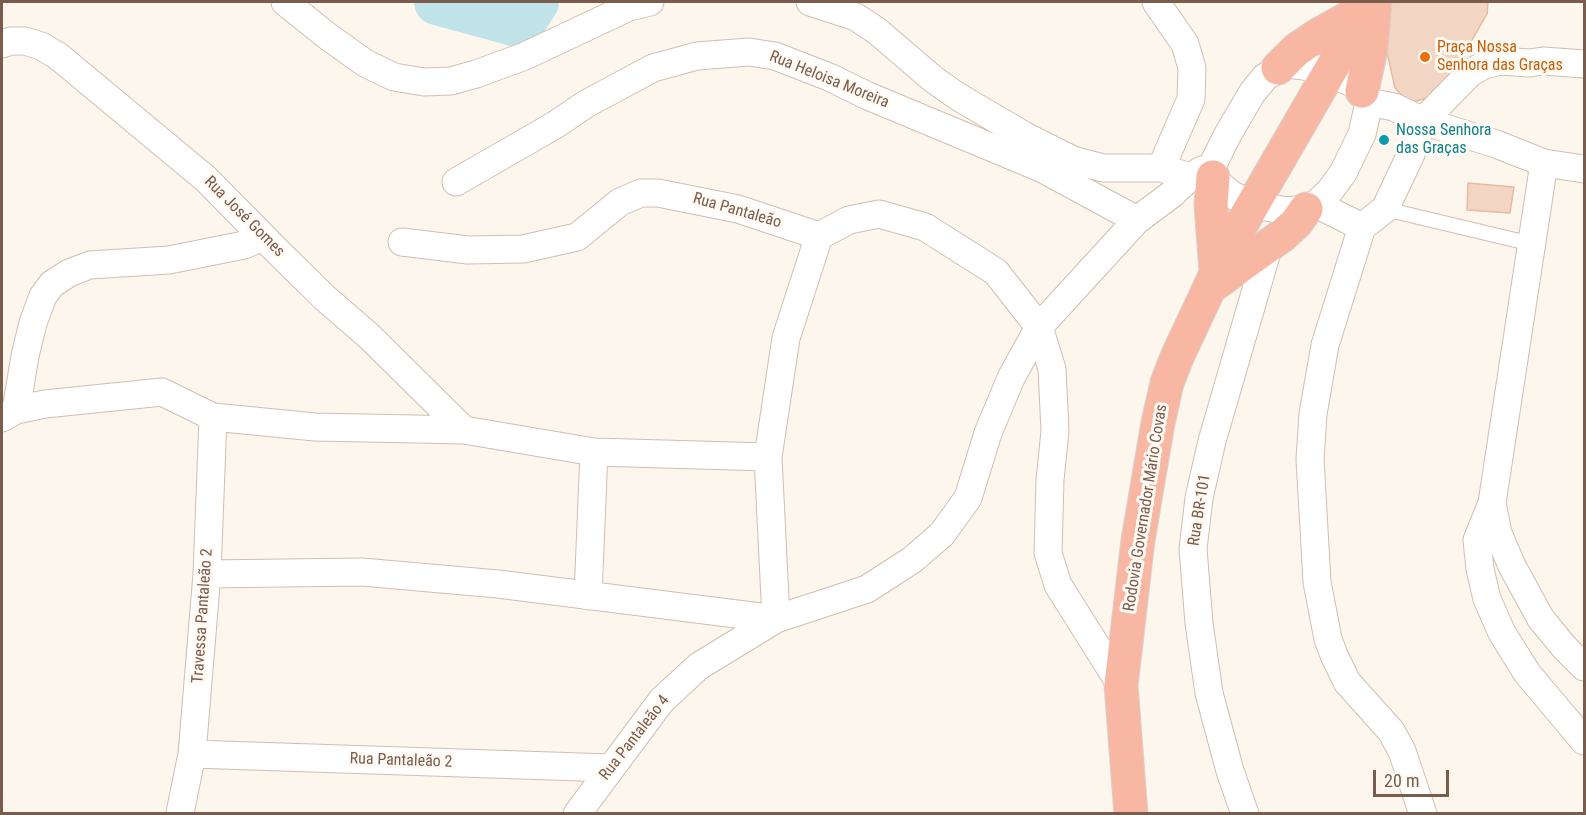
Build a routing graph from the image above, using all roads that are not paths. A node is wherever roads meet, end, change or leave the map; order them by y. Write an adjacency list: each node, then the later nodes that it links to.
1 (285, 2): 2 (street)
2 (650, 2)
3 (810, 2): 13 (street)
4 (1156, 2): 13 (street)
5 (1370, 4): 8 (highway); 9 (highway, Rodovia Governador Mário Covas); 10 (highway)
6 (2, 44): 23 (street, Rua José Gomes)
7 (1584, 64): 11 (street)
8 (1278, 68): 9 (street); 15 (street)
9 (1329, 72): 10 (street); 17 (highway, Rodovia Governador Mário Covas)
10 (1365, 96): 11 (street); 18 (street)
11 (1424, 121): 12 (street); 19 (street)
12 (1544, 163): 14 (street); 25 (street)
13 (1161, 168): 15 (street)
14 (1584, 169)
15 (1206, 172): 17 (street); 20 (street); 27 (highway)
16 (456, 182): 20 (street, Rua Heloisa Moreira)
17 (1252, 204): 18 (street); 27 (highway, Rodovia Governador Mário Covas)
18 (1311, 207): 21 (street); 26 (highway)
19 (1385, 209): 21 (street); 25 (lane)
20 (1137, 220): 28 (street)
21 (1362, 227): 47 (street)
22 (819, 236): 24 (street, Rua Pantaleão); 28 (street); 33 (street)
23 (263, 237): 29 (street); 31 (street, Rua José Gomes)
24 (402, 242)
25 (1532, 244): 34 (street)
26 (1269, 245): 27 (highway); 46 (street, Rua BR-101)
27 (1212, 281): 39 (highway, Rodovia Governador Mário Covas)
28 (1039, 327): 37 (street); 39 (street)
29 (8, 414): 30 (street)
30 (213, 417): 31 (street); 35 (street, Travessa Pantaleão 2)
31 (464, 430): 32 (street)
32 (594, 452): 33 (street); 36 (street)
33 (768, 457): 37 (street)
34 (1492, 503): 38 (street); 40 (street)
35 (207, 574): 36 (street); 41 (street, Travessa Pantaleão 2)
36 (588, 596): 37 (street)
37 (776, 619): 42 (street, Rua Pantaleão 4)
38 (1584, 667)
39 (1121, 685): 45 (highway, Rodovia Governador Mário Covas)
40 (1584, 741)
41 (192, 754): 42 (street, Rua Pantaleão 2); 43 (street, Travessa Pantaleão 2)
42 (611, 768): 44 (street, Rua Pantaleão 4)
43 (180, 813)
44 (576, 813)
45 (1131, 813)
46 (1245, 813)
47 (1423, 813)

